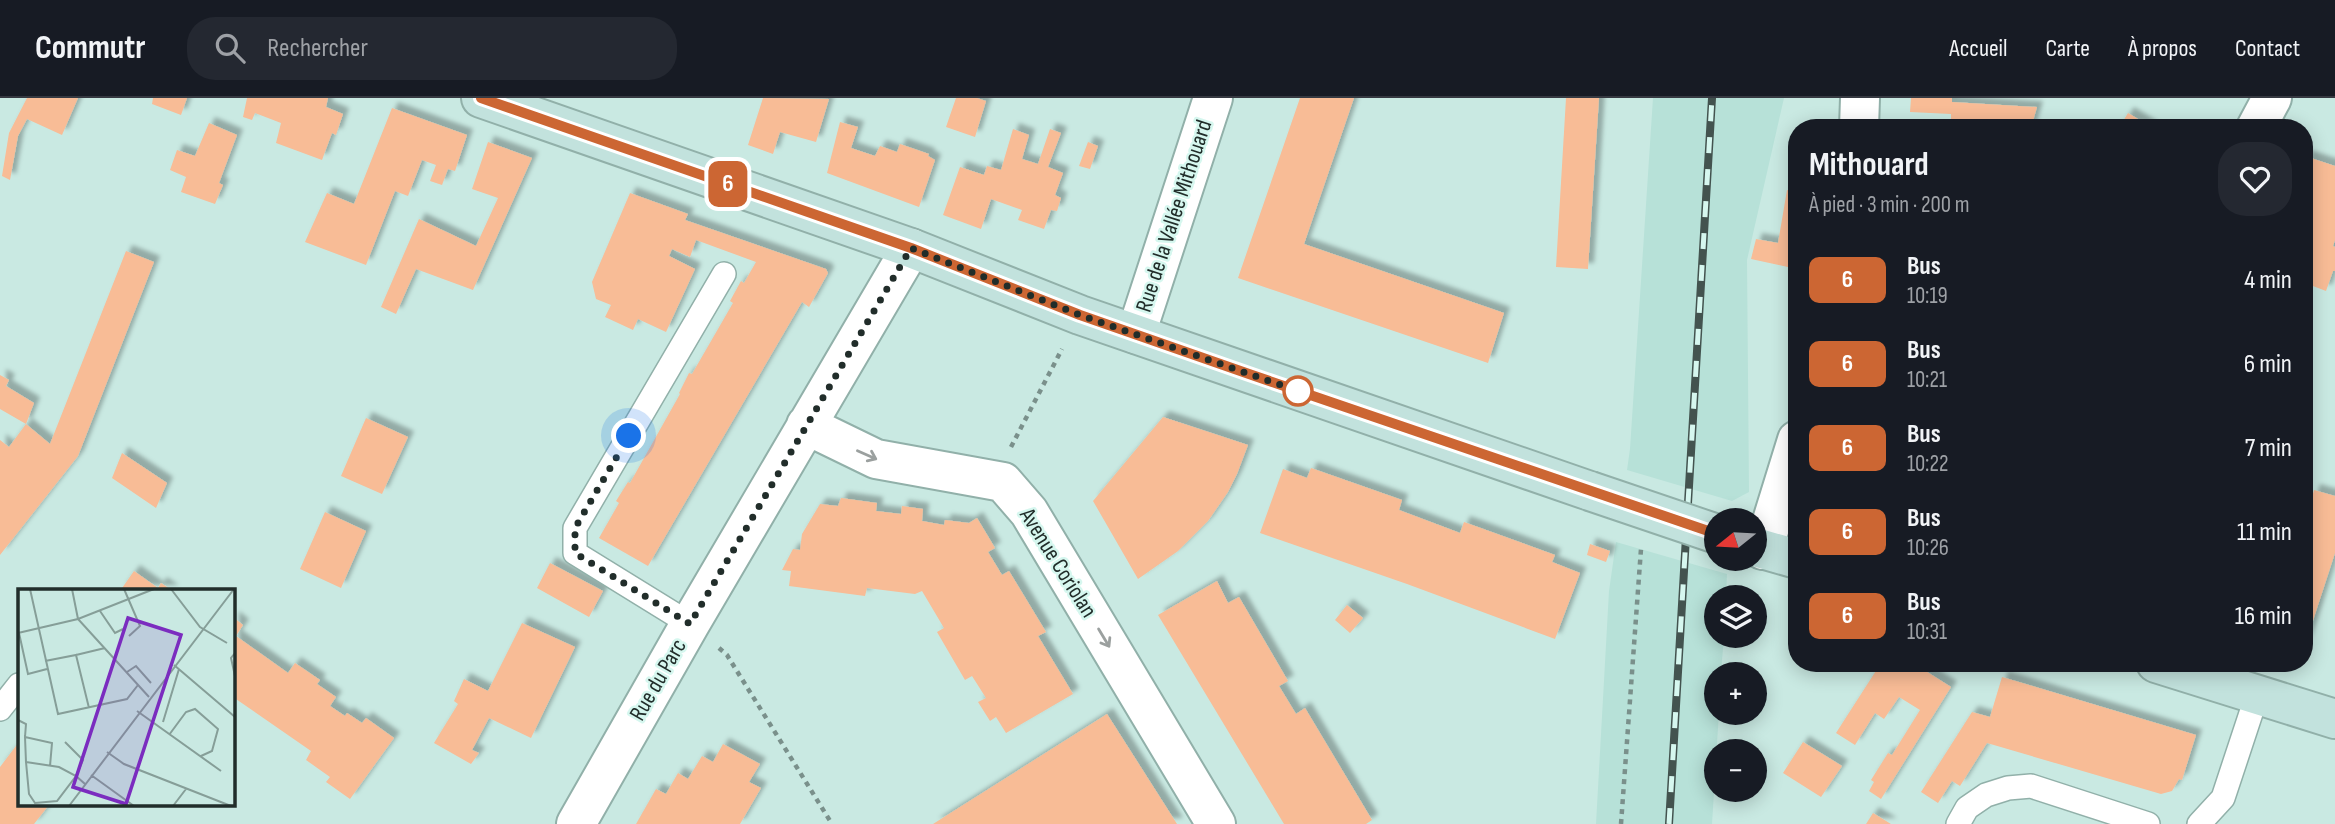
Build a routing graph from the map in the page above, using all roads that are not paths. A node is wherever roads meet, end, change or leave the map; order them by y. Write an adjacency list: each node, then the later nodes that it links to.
1 (481, 98): 7 (main road)
2 (1213, 98): 9 (street, Rue de la Vallée Mithouard)
3 (1860, 98): 5 (street)
4 (2272, 98): 6 (street)
5 (1859, 119)
6 (2261, 119)
7 (911, 248): 9 (main road); 10 (street, Rue du Parc)
8 (724, 274): 14 (lane)
9 (1136, 334): 12 (main road, bridge)
10 (806, 425): 14 (street, Rue du Parc); 21 (street, Avenue Coriolan, one-way to 21)
11 (1788, 480): 13 (street)
12 (1704, 530)
13 (1772, 552)
14 (690, 624): 20 (street, Rue du Parc)
15 (2184, 672): 17 (main road)
16 (18, 686): 18 (lane)
17 (2257, 695): 19 (main road); 24 (lane)
18 (0, 709)
19 (2335, 719)
20 (576, 824)
21 (1216, 824)
22 (1958, 824): 23 (lane)
23 (2148, 824)
24 (2199, 824)

